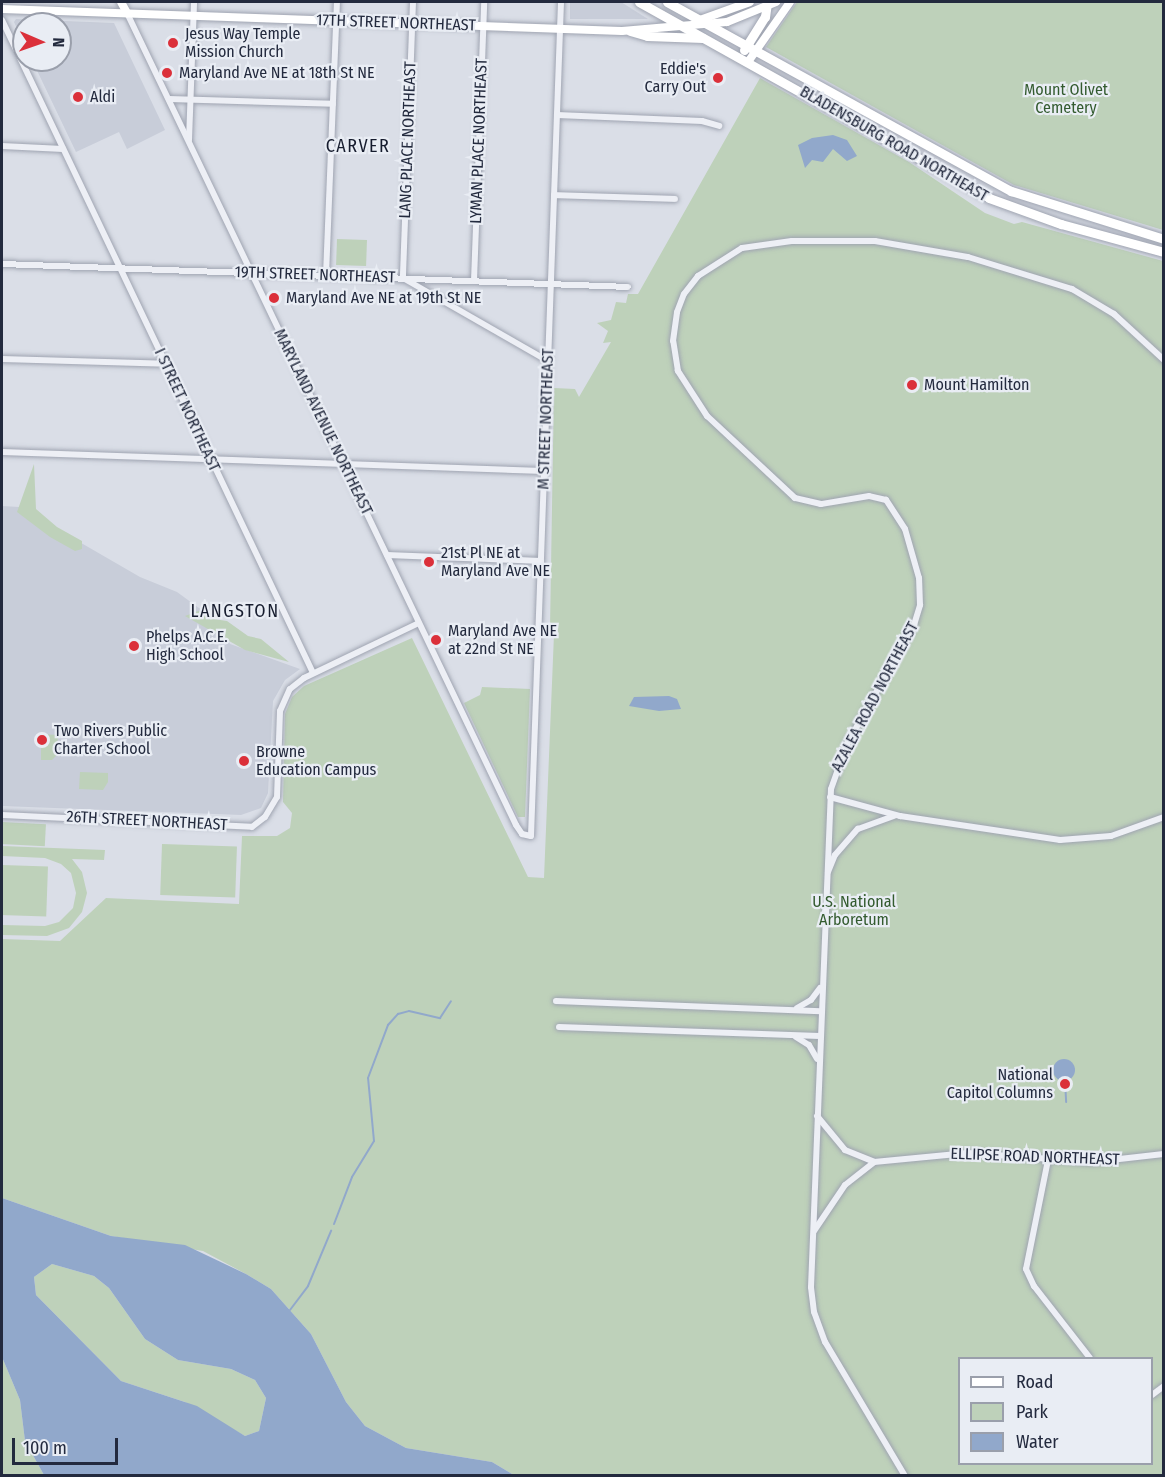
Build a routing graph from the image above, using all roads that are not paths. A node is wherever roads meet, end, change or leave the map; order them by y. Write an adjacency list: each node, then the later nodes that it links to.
1 (121, 2): 14 (main road, MARYLAND AVENUE NORTHEAST)
2 (194, 2): 15 (street)
3 (337, 2): 17 (street)
4 (413, 2): 19 (street, LANG PLACE NORTHEAST)
5 (484, 2): 21 (street, LYMAN PLACE NORTHEAST)
6 (561, 2): 22 (street, M STREET NORTHEAST)
7 (639, 2): 20 (main road, BLADENSBURG ROAD NORTHEAST)
8 (667, 2): 18 (main road, BLADENSBURG ROAD NORTHEAST)
9 (750, 2): 18 (main road)
10 (776, 2): 12 (main road)
11 (790, 2): 25 (main road)
12 (767, 4): 18 (main road); 25 (main road)
13 (2, 9): 14 (main road, 17TH STREET NORTHEAST)
14 (127, 13): 15 (main road, 17TH STREET NORTHEAST); 28 (street, MARYLAND AVENUE NORTHEAST)
15 (193, 15): 17 (main road, 17TH STREET NORTHEAST); 29 (street)
16 (2, 20): 38 (street, I STREET NORTHEAST)
17 (336, 20): 19 (main road, 17TH STREET NORTHEAST); 30 (street)
18 (705, 22): 20 (main road, 17TH STREET NORTHEAST); 25 (main road, BLADENSBURG ROAD NORTHEAST)
19 (412, 23): 21 (main road, 17TH STREET NORTHEAST); 47 (street, LANG PLACE NORTHEAST)
20 (682, 25): 23 (main road, 17TH STREET NORTHEAST); 24 (main road, BLADENSBURG ROAD NORTHEAST)
21 (483, 26): 22 (main road, 17TH STREET NORTHEAST); 48 (street, LYMAN PLACE NORTHEAST)
22 (560, 28): 23 (main road, 17TH STREET NORTHEAST); 33 (street, M STREET NORTHEAST)
23 (630, 31): 24 (main road)
24 (705, 38): 26 (main road, BLADENSBURG ROAD NORTHEAST)
25 (750, 48): 26 (main road); 27 (main road, BLADENSBURG ROAD NORTHEAST)
26 (744, 59): 31 (main road, BLADENSBURG ROAD NORTHEAST)
27 (838, 97): 31 (main road); 32 (main road, BLADENSBURG ROAD NORTHEAST)
28 (169, 99): 29 (street); 36 (street, MARYLAND AVENUE NORTHEAST)
29 (190, 100): 30 (street); 36 (street)
30 (333, 104): 46 (street)
31 (831, 108): 34 (main road, BLADENSBURG ROAD NORTHEAST)
32 (866, 113): 34 (main road); 41 (main road, BLADENSBURG ROAD NORTHEAST)
33 (557, 115): 35 (street); 39 (street, M STREET NORTHEAST)
34 (859, 123): 42 (main road, BLADENSBURG ROAD NORTHEAST)
35 (719, 126)
36 (189, 140): 45 (street, MARYLAND AVENUE NORTHEAST)
37 (2, 146): 38 (street)
38 (63, 148): 44 (street, I STREET NORTHEAST)
39 (554, 195): 40 (street); 49 (street, M STREET NORTHEAST)
40 (675, 199)
41 (1164, 239)
42 (1164, 252)
43 (2, 264): 44 (street, 19TH STREET NORTHEAST)
44 (120, 268): 45 (street, 19TH STREET NORTHEAST); 54 (street, I STREET NORTHEAST)
45 (252, 272): 46 (street, 19TH STREET NORTHEAST); 57 (street, MARYLAND AVENUE NORTHEAST)
46 (326, 275): 47 (street, 19TH STREET NORTHEAST)
47 (403, 278): 48 (street, 19TH STREET NORTHEAST); 53 (street)
48 (474, 281): 49 (street, 19TH STREET NORTHEAST)
49 (551, 284): 50 (street, 19TH STREET NORTHEAST); 53 (street, M STREET NORTHEAST)
50 (628, 287)
51 (2, 359): 54 (street)
52 (1164, 360): 63 (street, AZALEA ROAD NORTHEAST)
53 (548, 361): 58 (street, M STREET NORTHEAST)
54 (166, 364): 56 (street, I STREET NORTHEAST)
55 (2, 452): 56 (street)
56 (211, 460): 57 (street); 62 (street, I STREET NORTHEAST)
57 (343, 464): 58 (street); 59 (street, MARYLAND AVENUE NORTHEAST)
58 (544, 471): 60 (street, M STREET NORTHEAST)
59 (387, 555): 60 (street); 61 (street, MARYLAND AVENUE NORTHEAST)
60 (541, 561): 67 (street, M STREET NORTHEAST)
61 (419, 623): 62 (street); 67 (street, MARYLAND AVENUE NORTHEAST)
62 (313, 673): 64 (street, 26TH STREET NORTHEAST)
63 (830, 797): 65 (street); 68 (street, AZALEA ROAD NORTHEAST)
64 (2, 815)
65 (900, 816): 66 (street); 68 (street, AZALEA ROAD NORTHEAST)
66 (1164, 817)
67 (531, 836)
68 (825, 878): 69 (street, AZALEA ROAD NORTHEAST)
69 (822, 985): 71 (street); 72 (street, AZALEA ROAD NORTHEAST)
70 (556, 1001): 71 (street)
71 (791, 1010): 72 (street)
72 (821, 1011): 75 (street, AZALEA ROAD NORTHEAST)
73 (559, 1027): 74 (street)
74 (789, 1035): 75 (street); 76 (street)
75 (820, 1036): 76 (street, AZALEA ROAD NORTHEAST)
76 (819, 1063): 77 (street, AZALEA ROAD NORTHEAST)
77 (817, 1116): 80 (street, ELLIPSE ROAD NORTHEAST); 81 (street, AZALEA ROAD NORTHEAST)
78 (1164, 1154): 79 (street, ELLIPSE ROAD NORTHEAST)
79 (1048, 1160): 80 (street, ELLIPSE ROAD NORTHEAST); 82 (street)
80 (874, 1162): 81 (street)
81 (813, 1234): 83 (street, AZALEA ROAD NORTHEAST)
82 (1088, 1357)
83 (905, 1476)

